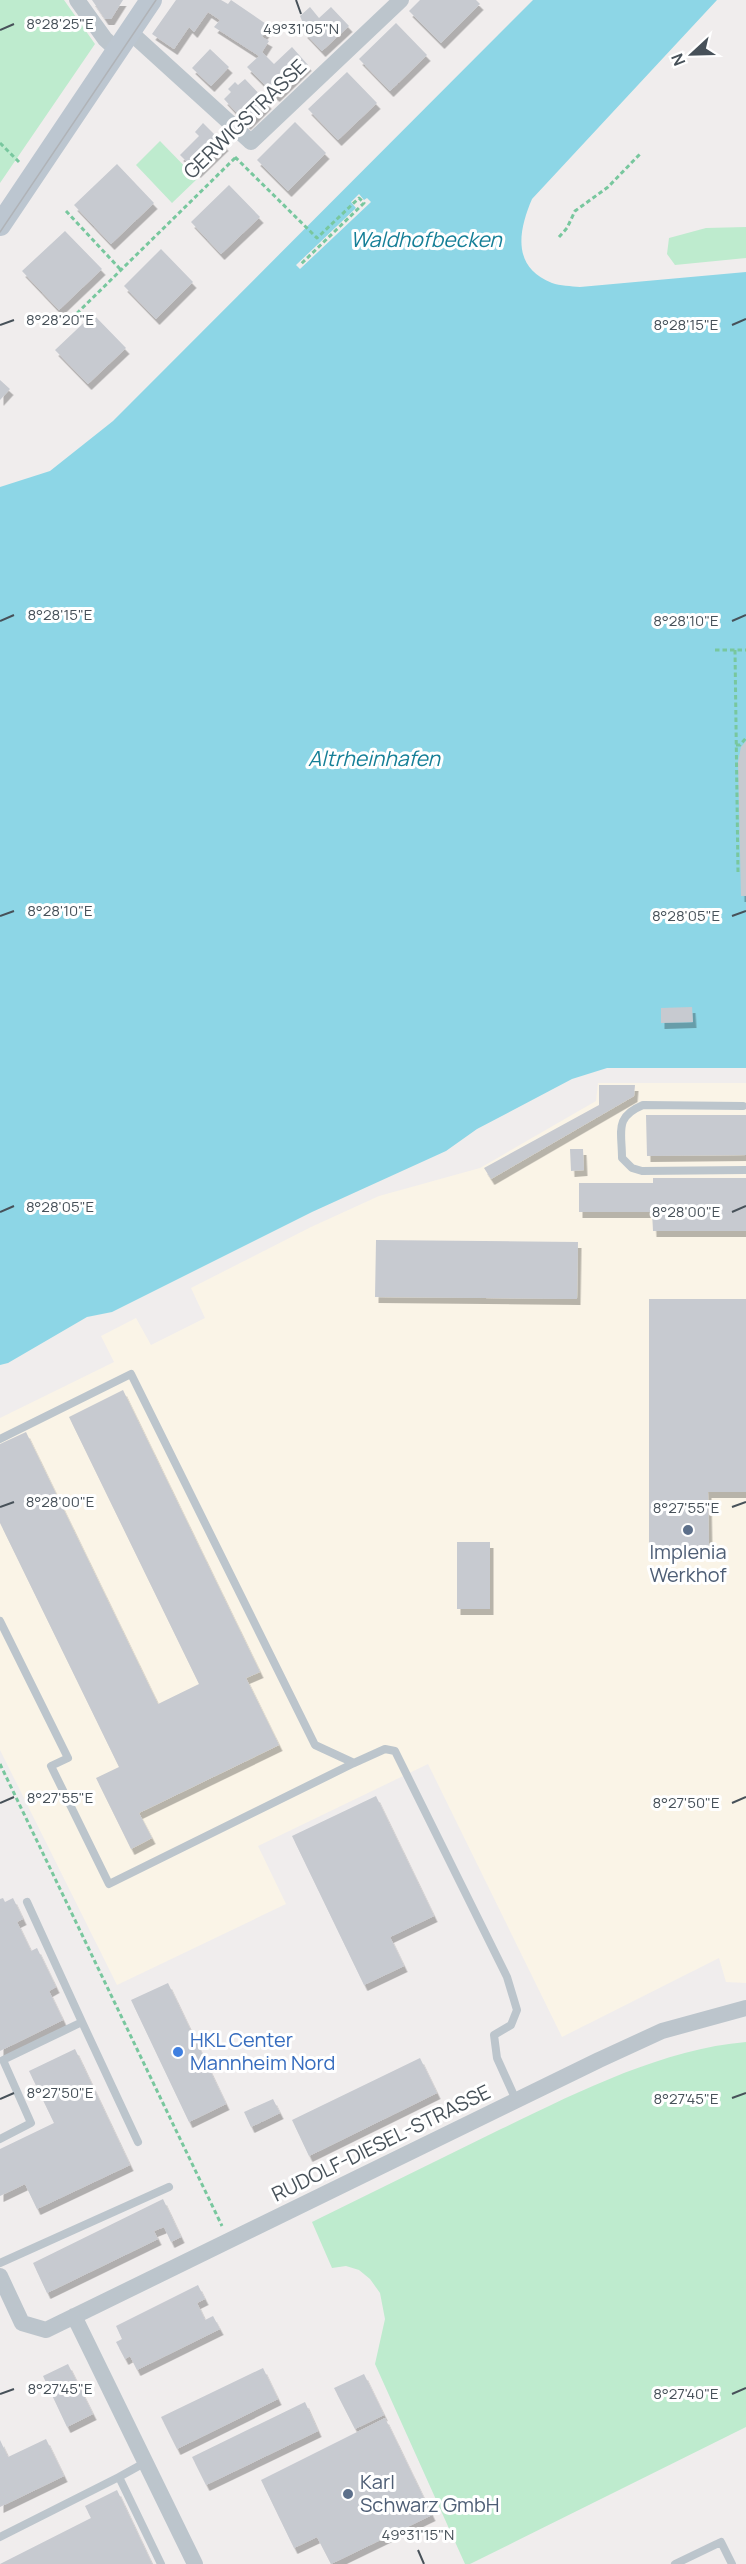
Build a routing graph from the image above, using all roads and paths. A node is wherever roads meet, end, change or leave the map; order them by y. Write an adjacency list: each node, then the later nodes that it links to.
1 (77, 0): 4 (street)
2 (152, 0): 4 (street)
3 (401, 0): 5 (street, GERWIGSTRASSE)
4 (117, 40): 5 (street); 9 (street)
5 (251, 142): 8 (path, GERWIGSTRASSE)
6 (0, 143): 9 (path)
7 (640, 154): 12 (path)
8 (235, 157): 13 (path); 14 (path, GERWIGSTRASSE)
9 (32, 177): 11 (street)
10 (66, 211): 14 (path)
11 (0, 225)
12 (559, 237)
13 (301, 264)
14 (121, 270): 15 (path, GERWIGSTRASSE)
15 (66, 324)
16 (715, 650): 17 (path)
17 (735, 650): 18 (path); 20 (path)
18 (746, 650)
19 (746, 738): 20 (path)
20 (736, 745): 21 (path)
21 (738, 873)
22 (743, 1106): 23 (lane)
23 (746, 1170)
24 (0, 1439): 26 (lane)
25 (0, 1621): 26 (lane)
26 (354, 1763): 34 (lane)
27 (0, 1764): 38 (path)
28 (27, 1902): 32 (lane)
29 (746, 2008): 30 (street, RUDOLF-DIESEL-STRASSE)
30 (711, 2018): 31 (street, RUDOLF-DIESEL-STRASSE); 34 (street, RUDOLF-DIESEL-STRASSE)
31 (746, 2021)
32 (82, 2022): 33 (lane); 36 (lane)
33 (2, 2061): 35 (lane)
34 (516, 2100): 38 (street, RUDOLF-DIESEL-STRASSE)
35 (0, 2139)
36 (138, 2142)
37 (169, 2187): 39 (lane)
38 (230, 2241): 41 (street, RUDOLF-DIESEL-STRASSE)
39 (0, 2263)
40 (0, 2276): 41 (street, RUDOLF-DIESEL-STRASSE)
41 (74, 2316): 42 (street)
42 (146, 2462): 43 (lane); 46 (street)
43 (119, 2477): 44 (lane); 45 (lane)
44 (0, 2537)
45 (161, 2564)
46 (195, 2564)
47 (675, 2564): 48 (lane)
48 (732, 2564)

